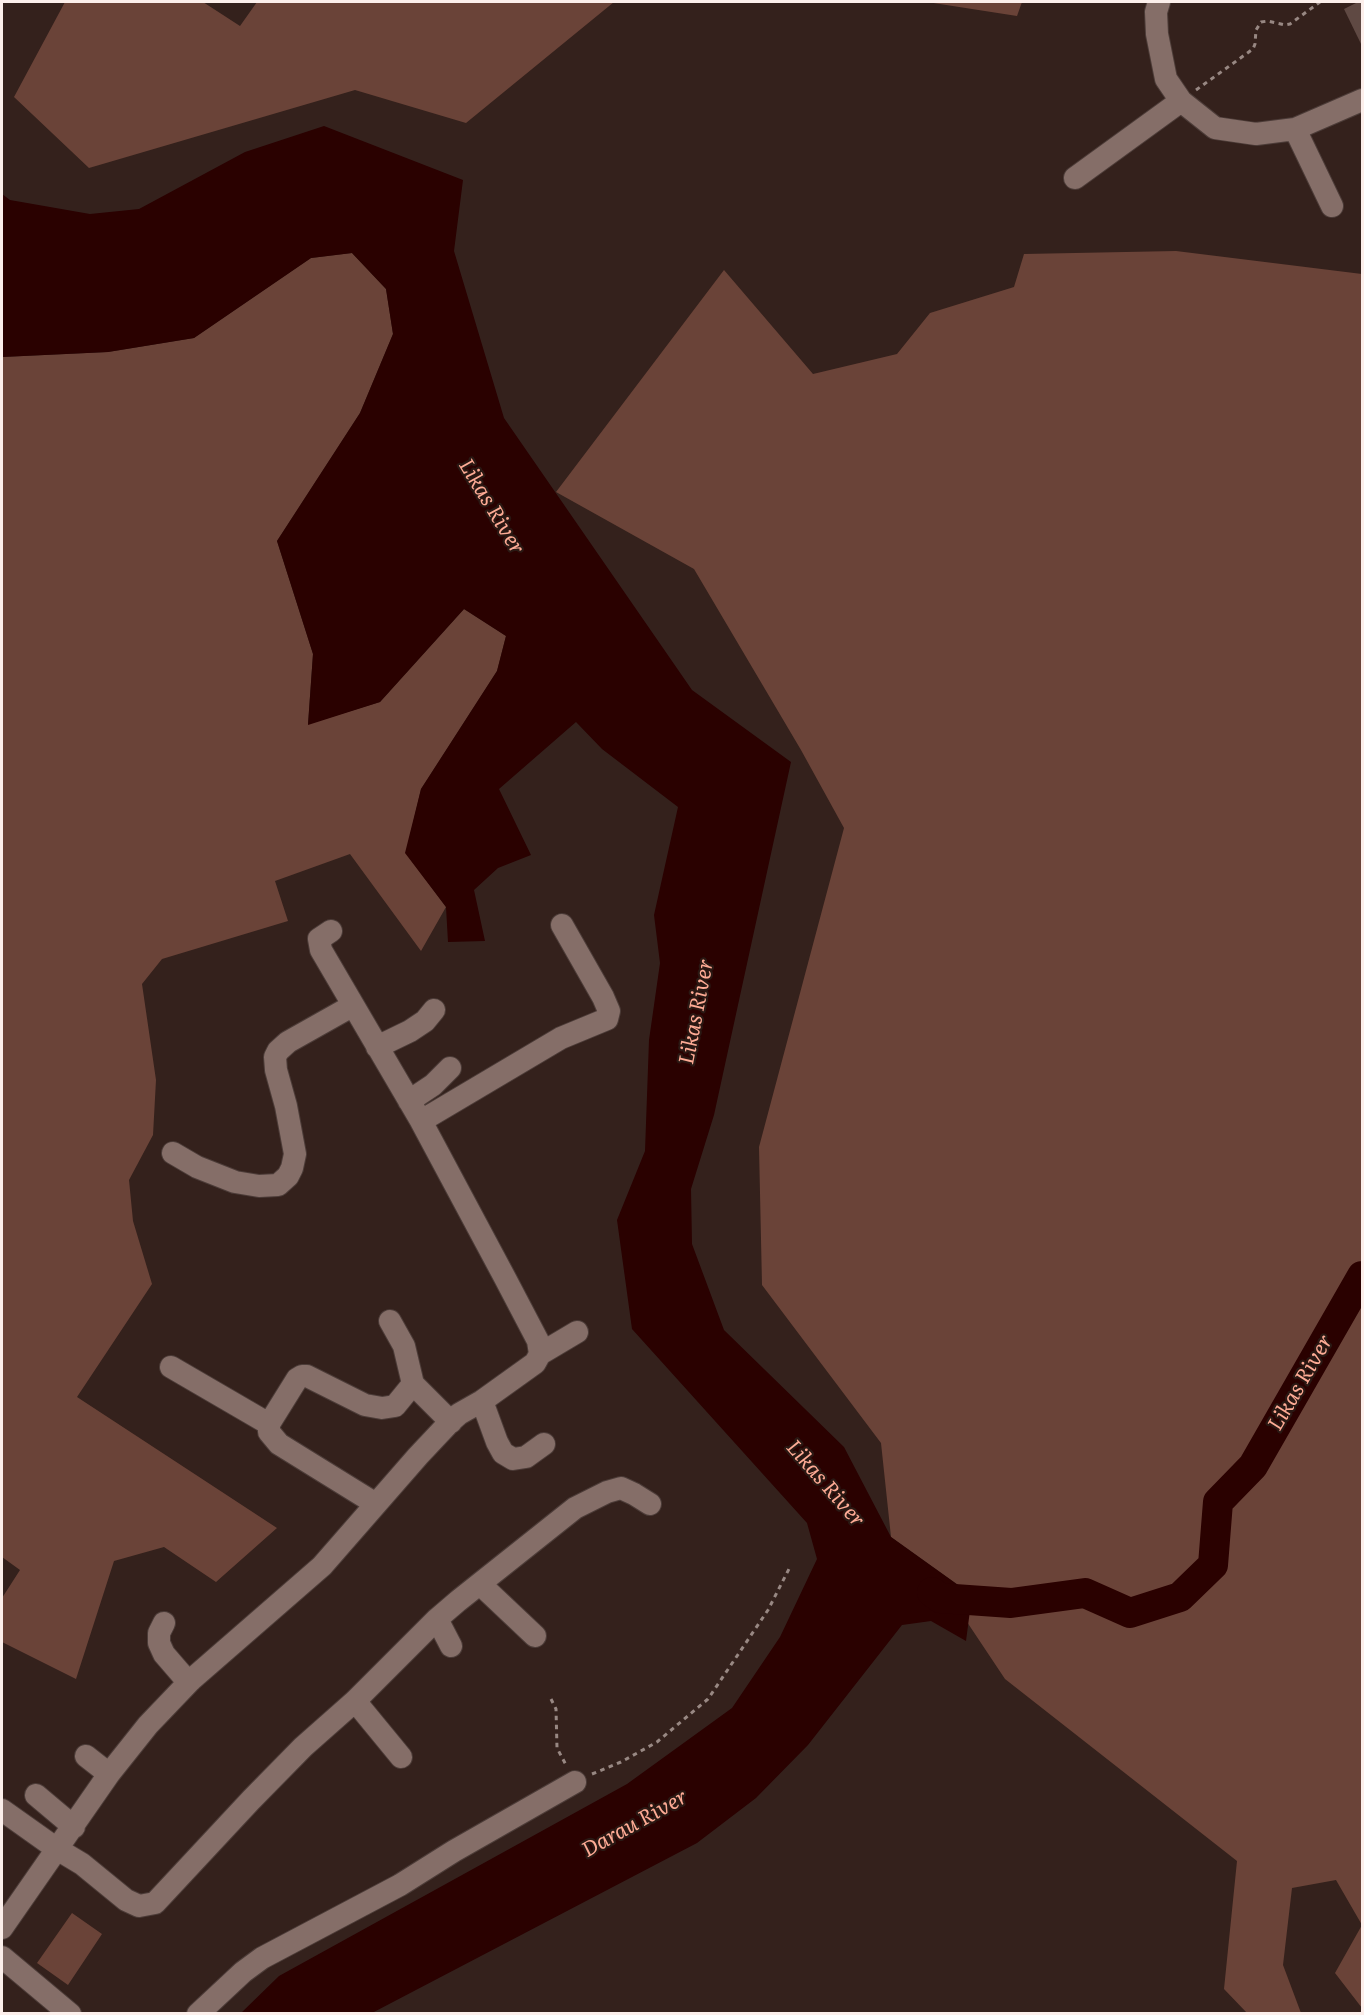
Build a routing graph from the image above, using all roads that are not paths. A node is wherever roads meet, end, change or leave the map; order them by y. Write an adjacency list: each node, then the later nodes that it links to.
1 (1159, 2): 3 (street)
2 (1362, 100): 4 (street)
3 (1181, 102): 4 (street); 5 (street)
4 (1295, 129): 6 (street)
5 (1075, 178)
6 (1332, 206)
7 (562, 925): 14 (street)
8 (331, 931): 9 (street)
9 (352, 1006): 11 (street); 15 (street)
10 (434, 1010): 11 (street)
11 (377, 1047): 13 (street)
12 (450, 1068): 13 (street)
13 (409, 1101): 14 (street)
14 (421, 1121): 18 (street)
15 (173, 1153)
16 (390, 1321): 20 (street)
17 (578, 1332): 18 (street)
18 (540, 1354): 21 (street)
19 (171, 1367): 23 (street)
20 (413, 1384): 22 (street); 23 (street)
21 (482, 1401): 22 (street); 24 (street)
22 (451, 1422): 25 (street)
23 (269, 1424): 25 (street)
24 (544, 1444)
25 (376, 1504): 32 (street)
26 (650, 1504): 27 (street)
27 (480, 1584): 28 (street); 30 (street)
28 (436, 1619): 31 (street); 33 (street)
29 (164, 1623): 32 (street)
30 (535, 1636)
31 (451, 1646)
32 (191, 1680): 36 (street)
33 (354, 1701): 35 (street); 41 (street)
34 (86, 1756): 36 (street)
35 (401, 1756)
36 (109, 1774): 40 (street)
37 (575, 1782): 45 (street)
38 (36, 1795): 40 (street)
39 (2, 1810): 41 (street)
40 (74, 1827): 41 (street)
41 (57, 1849): 42 (street)
42 (2, 1928)
43 (2, 1957): 44 (street)
44 (70, 2013)
45 (198, 2013)

